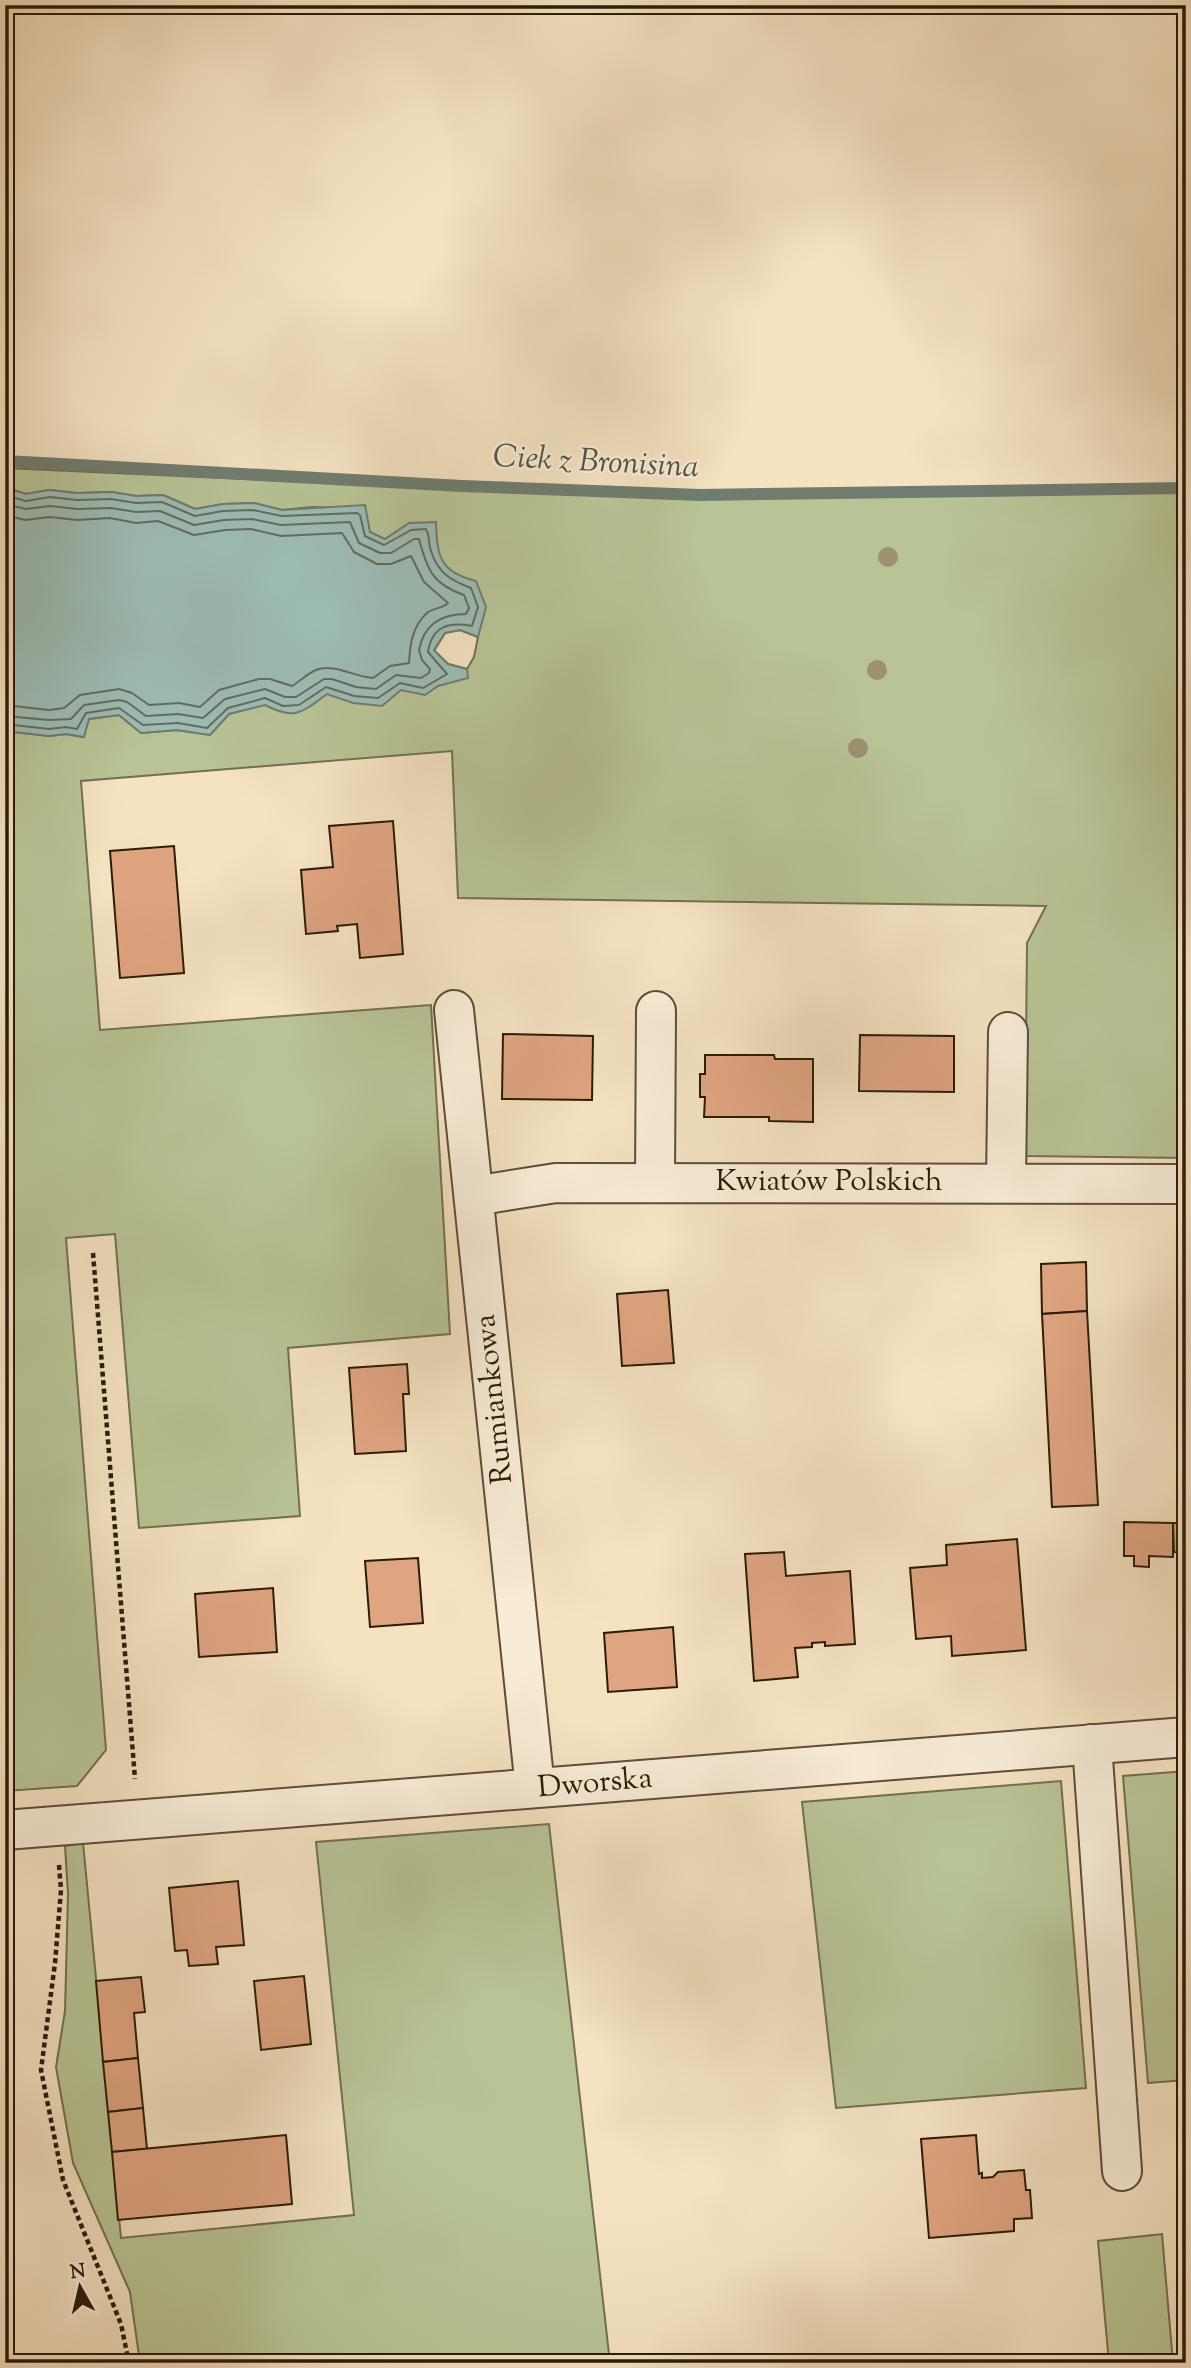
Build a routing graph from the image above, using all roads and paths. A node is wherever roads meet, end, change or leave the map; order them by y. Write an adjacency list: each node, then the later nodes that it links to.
1 (454, 1010): 7 (street, Rumiankowa)
2 (656, 1011): 4 (street)
3 (1008, 1032): 5 (street)
4 (656, 1182): 5 (street, Kwiatów Polskich); 7 (street, Kwiatów Polskich)
5 (1006, 1182): 6 (street, Kwiatów Polskich)
6 (1186, 1184)
7 (474, 1196): 11 (street, Rumiankowa)
8 (93, 1253): 12 (path)
9 (1186, 1737): 10 (street, Dworska)
10 (1092, 1744): 11 (street, Dworska); 15 (street)
11 (535, 1788): 12 (street, Dworska)
12 (138, 1820): 13 (street, Dworska)
13 (56, 1826): 14 (street, Dworska); 16 (path)
14 (5, 1830)
15 (1122, 2171)
16 (129, 2363)

